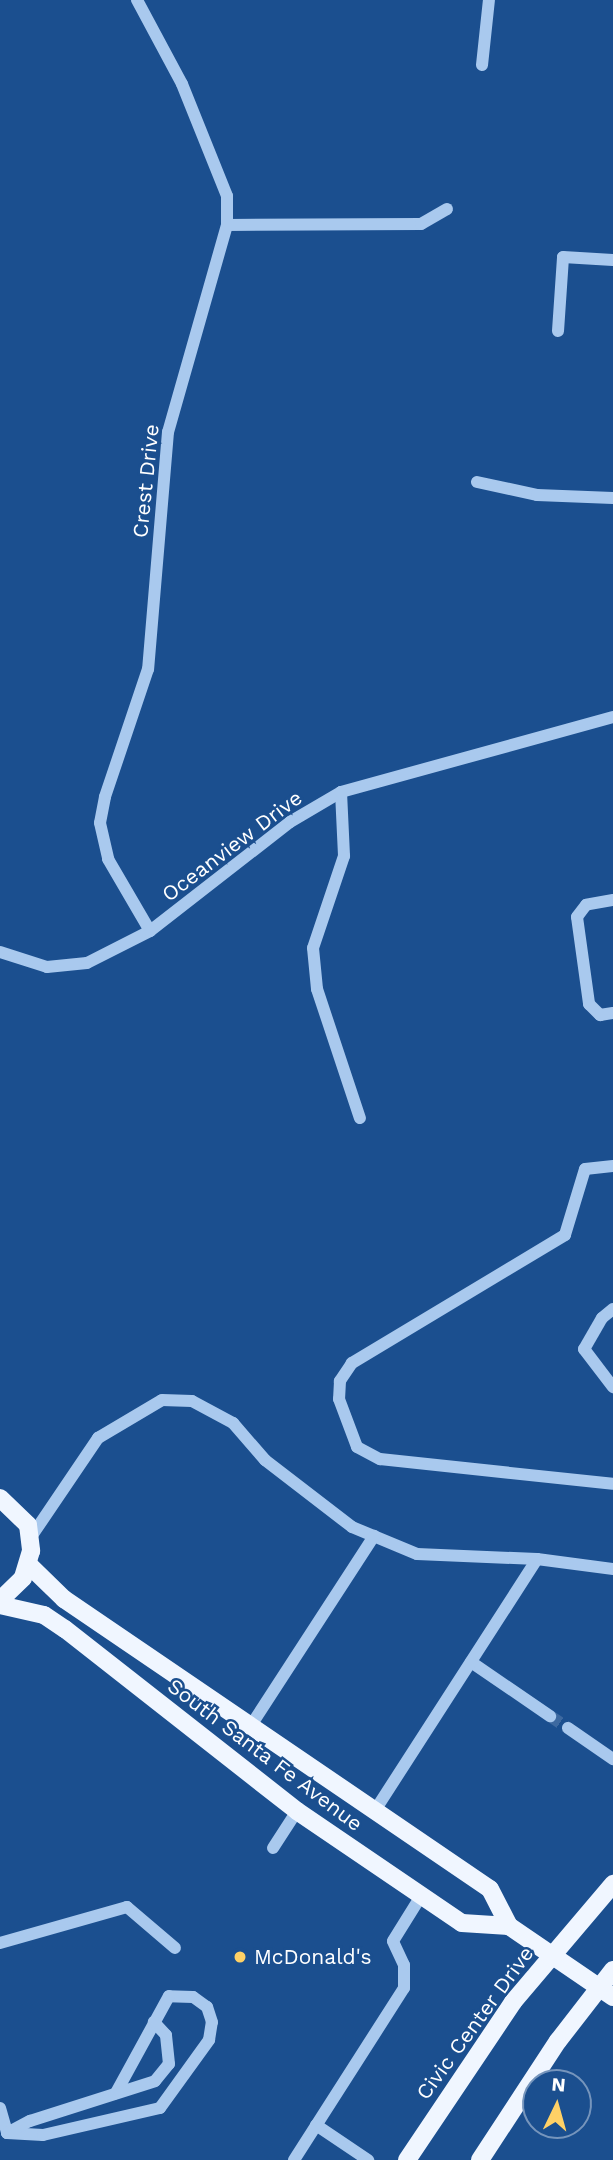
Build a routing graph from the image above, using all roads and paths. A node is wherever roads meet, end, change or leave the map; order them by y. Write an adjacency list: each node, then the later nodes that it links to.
1 (137, 0): 5 (street, Crest Drive)
2 (489, 0): 3 (street)
3 (482, 65)
4 (447, 209): 5 (street)
5 (227, 225): 13 (street, Crest Drive)
6 (613, 260): 7 (street)
7 (558, 331)
8 (477, 482): 9 (street)
9 (613, 498)
10 (613, 717): 11 (street, Oceanview Drive)
11 (341, 793): 13 (street, Oceanview Drive); 16 (street)
12 (613, 900): 15 (street)
13 (150, 931): 14 (street, Oceanview Drive)
14 (0, 952)
15 (613, 1013)
16 (360, 1118)
17 (613, 1166): 20 (street)
18 (613, 1309): 19 (street)
19 (613, 1387)
20 (613, 1484)
21 (0, 1498): 23 (main road)
22 (374, 1536): 23 (street); 24 (street); 30 (street)
23 (31, 1537): 25 (main road)
24 (537, 1559): 26 (street); 28 (street)
25 (29, 1564): 27 (main road, South Santa Fe Avenue); 30 (main road, South Santa Fe Avenue)
26 (613, 1569)
27 (0, 1602): 33 (main road, South Santa Fe Avenue)
28 (471, 1662): 29 (street); 34 (street)
29 (550, 1716)
30 (250, 1727): 34 (main road, South Santa Fe Avenue)
31 (568, 1728): 32 (street)
32 (613, 1759)
33 (297, 1811): 35 (street); 37 (main road, South Santa Fe Avenue)
34 (374, 1812): 38 (main road, South Santa Fe Avenue)
35 (273, 1848)
36 (613, 1884): 41 (main road, Civic Center Drive)
37 (421, 1896): 38 (main road, South Santa Fe Avenue); 47 (street)
38 (509, 1926): 41 (main road, South Santa Fe Avenue)
39 (0, 1943): 40 (street)
40 (175, 1948)
41 (552, 1955): 43 (main road, South Santa Fe Avenue); 51 (main road, Civic Center Drive)
42 (613, 1970): 43 (main road)
43 (607, 1993): 52 (main road)
44 (154, 2022): 45 (street); 45 (street); 48 (street)
45 (116, 2093): 48 (street)
46 (0, 2108): 48 (street)
47 (316, 2125): 49 (street); 50 (street)
48 (4, 2134)
49 (294, 2160)
50 (368, 2160)
51 (407, 2160)
52 (480, 2160)

